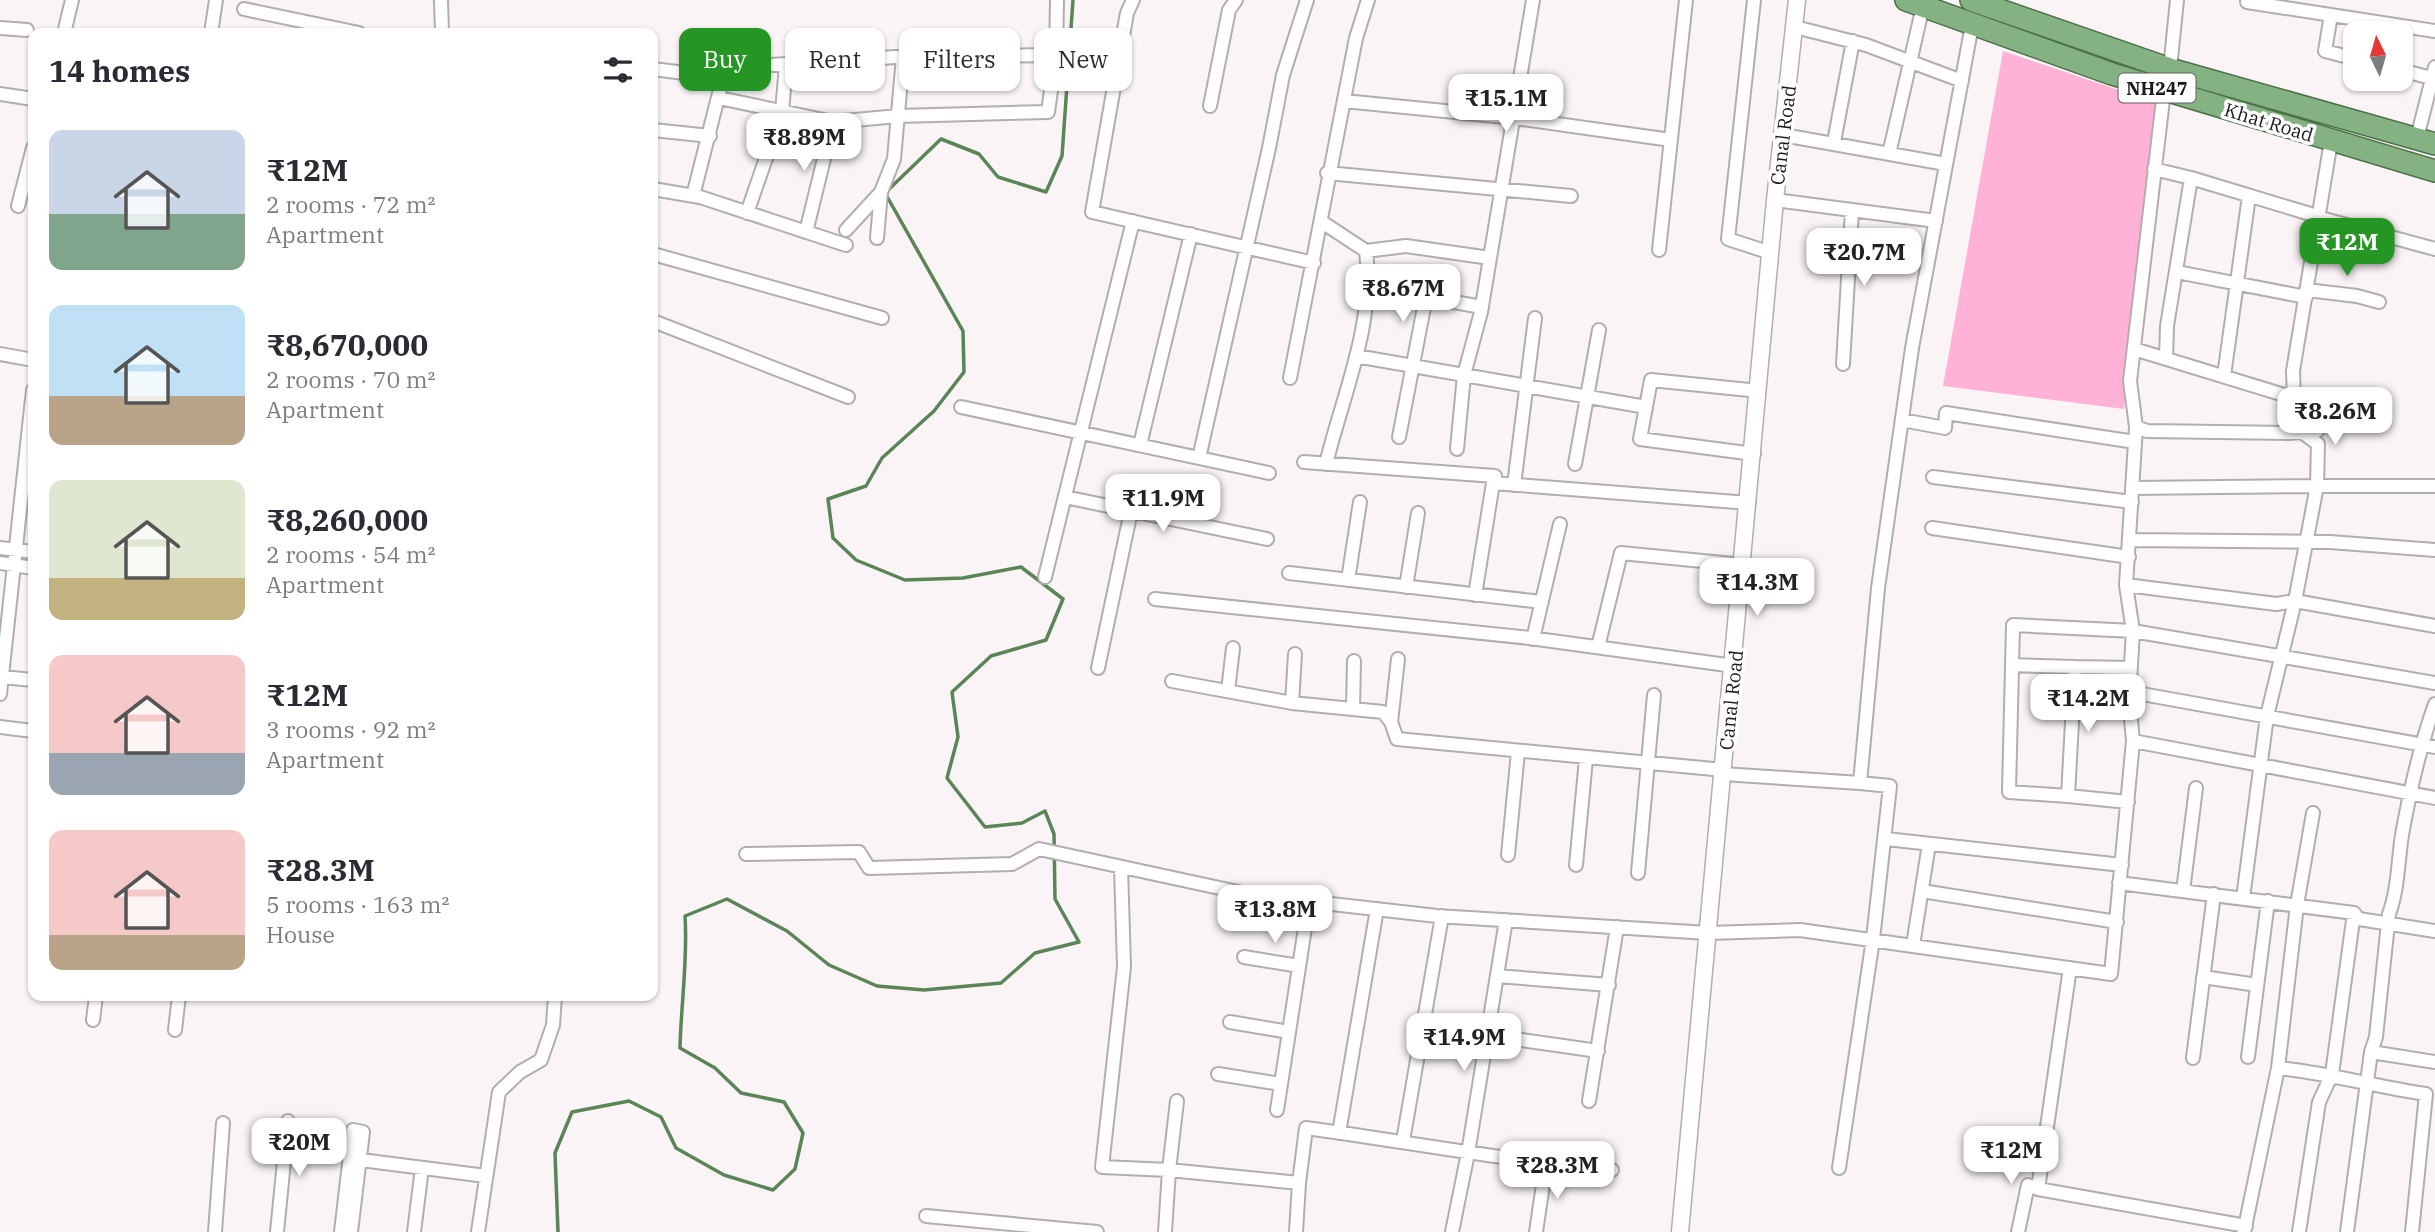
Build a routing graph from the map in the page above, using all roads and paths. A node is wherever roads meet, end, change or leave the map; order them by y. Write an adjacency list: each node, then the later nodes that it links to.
1 (72, 0): 22 (street)
2 (216, 0): 23 (street)
3 (441, 0): 25 (street)
4 (1057, 0): 26 (street)
5 (1133, 0): 27 (street)
6 (1236, 0): 49 (street)
7 (1307, 0): 87 (street)
8 (1368, 0): 48 (street)
9 (1533, 0): 52 (street)
10 (1686, 0): 57 (street)
11 (1754, 0): 91 (street)
12 (1797, 0): 20 (street, Canal Road)
13 (1971, 0): 33 (highway, Khat Road / NH247)
14 (2177, 0): 33 (street)
15 (2247, 2): 18 (street)
16 (1914, 3): 19 (highway, Khat Road / NH247); 32 (street)
17 (244, 9): 24 (street)
18 (2331, 15): 29 (street); 31 (street)
19 (1972, 25): 39 (street); 44 (highway, Khat Road / NH247)
20 (1795, 27): 30 (street); 55 (street, Canal Road)
21 (0, 28): 28 (street)
22 (65, 28)
23 (212, 28)
24 (335, 28)
25 (442, 28)
26 (1056, 28)
27 (1124, 28)
28 (27, 30)
29 (2435, 31)
30 (1853, 41): 32 (street); 60 (street)
31 (2343, 55)
32 (1911, 61): 39 (street); 61 (street)
33 (2169, 69): 44 (highway, NH247); 59 (highway, Khat Road / NH247)
34 (658, 70): 36 (street)
35 (2413, 71): 37 (street)
36 (679, 72)
37 (2434, 74): 59 (street)
38 (785, 77): 50 (street)
39 (1962, 81): 62 (street)
40 (721, 91): 47 (street)
41 (900, 91): 51 (street)
42 (1051, 91): 51 (street)
43 (1114, 91): 79 (street)
44 (2164, 91): 58 (highway, Khat Road / NH247); 64 (street)
45 (0, 94): 46 (street)
46 (28, 98)
47 (719, 98): 50 (street); 56 (street)
48 (1344, 101): 52 (street); 66 (street)
49 (1210, 106)
50 (782, 112): 53 (street); 77 (street)
51 (898, 116): 53 (street); 70 (street)
52 (1515, 118): 57 (street); 68 (street)
53 (833, 122): 83 (street)
54 (658, 131): 56 (street)
55 (1783, 135): 60 (street); 74 (street, Canal Road)
56 (710, 136): 71 (street)
57 (1671, 140): 88 (street)
58 (2331, 141): 65 (highway, Khat Road / NH247); 78 (street)
59 (2426, 141)
60 (1834, 142): 61 (street)
61 (1889, 154): 62 (street)
62 (1946, 164): 80 (street)
63 (28, 167): 75 (street)
64 (2154, 169): 67 (street); 104 (street)
65 (2435, 171)
66 (1329, 173): 68 (street); 81 (street)
67 (2191, 178): 73 (street); 95 (street)
68 (1502, 190): 72 (street); 93 (street)
69 (658, 191): 71 (street)
70 (881, 192): 82 (street); 85 (street)
71 (693, 196): 77 (street)
72 (1572, 196)
73 (2249, 196): 78 (street); 96 (street)
74 (1775, 200): 76 (street); 91 (street, Canal Road)
75 (18, 206)
76 (1852, 210): 80 (street); 109 (street)
77 (747, 213): 83 (street)
78 (2317, 217): 89 (street); 97 (street)
79 (1133, 221): 84 (street); 123 (street)
80 (1936, 221): 121 (street)
81 (1322, 222): 90 (street); 94 (street)
82 (846, 230)
83 (806, 232): 86 (street)
84 (1191, 234): 87 (street); 127 (street)
85 (877, 238)
86 (846, 245)
87 (1247, 247): 94 (street); 131 (street)
88 (1659, 250)
89 (2435, 250)
90 (1366, 251): 93 (street); 106 (street)
91 (1771, 253): 115 (street, Canal Road)
92 (658, 255): 100 (street)
93 (1490, 258): 99 (street)
94 (1314, 263): 113 (street)
95 (2177, 272): 96 (street); 108 (street)
96 (2237, 284): 97 (street); 112 (street)
97 (2307, 293): 98 (street); 118 (street)
98 (2379, 302)
99 (1482, 307): 110 (street); 111 (street)
100 (882, 318)
101 (1535, 318): 114 (street)
102 (658, 323): 116 (street)
103 (1599, 330): 117 (street)
104 (2134, 349): 108 (street); 122 (street)
105 (0, 354): 107 (street)
106 (1356, 356): 110 (street); 133 (street)
107 (28, 359)
108 (2166, 359): 112 (street)
109 (1843, 364)
110 (1411, 366): 111 (street); 125 (street)
111 (1464, 375): 114 (street); 128 (street)
112 (2224, 376): 118 (street)
113 (1290, 378)
114 (1527, 386): 117 (street); 138 (street)
115 (1759, 391): 120 (street); 129 (street, Canal Road)
116 (848, 397)
117 (1586, 397): 120 (street); 134 (street)
118 (2294, 398): 124 (street)
119 (961, 407): 123 (street)
120 (1646, 407): 129 (street)
121 (1902, 419): 126 (street); 208 (street)
122 (2136, 428): 124 (street); 126 (street)
123 (1081, 432): 127 (street); 142 (street)
124 (2302, 432): 139 (street)
125 (1399, 437)
126 (2135, 442): 141 (street)
127 (1140, 445): 131 (street)
128 (1457, 449)
129 (1754, 454): 145 (street, Canal Road)
130 (28, 457): 154 (street)
131 (1199, 458): 135 (street)
132 (1304, 462): 133 (street)
133 (1326, 464): 137 (street)
134 (1574, 464)
135 (1269, 473)
136 (1933, 477): 144 (street)
137 (1493, 483): 138 (street); 167 (street)
138 (1514, 485): 145 (street)
139 (2317, 486): 140 (street); 141 (street); 152 (street)
140 (2435, 486)
141 (2132, 488): 144 (street)
142 (1065, 497): 146 (street); 163 (street)
143 (1360, 502): 164 (street)
144 (2132, 502): 151 (street)
145 (1749, 503): 160 (street, Canal Road)
146 (1131, 511): 150 (street); 183 (street)
147 (1418, 513): 166 (street)
148 (1560, 524): 170 (street)
149 (1932, 528): 157 (street)
150 (1268, 540)
151 (2131, 540): 152 (street); 157 (street)
152 (2307, 542): 155 (street); 169 (street)
153 (0, 548): 154 (street)
154 (17, 550): 156 (street); 159 (street)
155 (2435, 550)
156 (28, 551)
157 (2129, 557): 165 (street)
158 (0, 563): 159 (street)
159 (16, 565): 161 (street); 185 (street)
160 (1744, 565): 174 (street); 181 (street, Canal Road)
161 (28, 567)
162 (1289, 573): 164 (street)
163 (1045, 578)
164 (1348, 580): 166 (street)
165 (2126, 585): 169 (street); 172 (street)
166 (1406, 587): 167 (street)
167 (1475, 595): 170 (street)
168 (1155, 599): 173 (street)
169 (2295, 601): 171 (street); 177 (street)
170 (1542, 602): 173 (street)
171 (2435, 626)
172 (2133, 631): 177 (street); 180 (street); 184 (street)
173 (1533, 639): 174 (street)
174 (1598, 647): 181 (street)
175 (1233, 648): 189 (street)
176 (1295, 653): 193 (street)
177 (2283, 658): 188 (street); 196 (street)
178 (1398, 659): 197 (street)
179 (1354, 661): 195 (street)
180 (2012, 665): 182 (street); 211 (street)
181 (1734, 666): 207 (street, Canal Road)
182 (2075, 667): 184 (street); 211 (street)
183 (1098, 668)
184 (2131, 668): 190 (street)
185 (2, 677): 186 (street); 191 (street)
186 (28, 680)
187 (1172, 681): 189 (street)
188 (2435, 683)
189 (1228, 691): 193 (street)
190 (2131, 692): 196 (street); 200 (street)
191 (0, 694)
192 (1654, 695): 206 (street)
193 (1292, 703): 195 (street)
194 (2435, 704): 201 (street)
195 (1353, 709): 197 (street)
196 (2267, 716): 201 (street); 205 (street)
197 (1391, 722): 203 (street)
198 (0, 727): 199 (street)
199 (28, 730)
200 (2133, 741): 205 (street); 213 (street)
201 (2421, 744): 202 (street); 210 (street)
202 (2435, 747)
203 (1518, 752): 204 (street); 218 (street)
204 (1586, 758): 206 (street); 219 (street)
205 (2261, 763): 210 (street); 227 (street)
206 (1648, 764): 207 (street); 222 (street)
207 (1724, 772): 208 (street); 239 (street, Canal Road)
208 (1860, 783): 215 (street)
209 (2196, 788): 225 (street)
210 (2411, 793): 212 (street); 236 (street)
211 (2068, 796): 213 (street)
212 (2435, 798)
213 (2128, 802): 220 (street)
214 (2313, 813): 230 (street)
215 (1886, 839): 216 (street); 240 (street)
216 (1929, 844): 220 (street); 224 (street)
217 (746, 854): 221 (street)
218 (1508, 855)
219 (1576, 865)
220 (2122, 865): 223 (street)
221 (1121, 867): 229 (street); 280 (street)
222 (1638, 873)
223 (2119, 883): 225 (street); 235 (street)
224 (1922, 891): 235 (street); 241 (street)
225 (2183, 891): 226 (street)
226 (2214, 894): 227 (street); 246 (street)
227 (2243, 898): 228 (street)
228 (2268, 901): 230 (street); 248 (street)
229 (1309, 902): 231 (street); 243 (street)
230 (2297, 905): 232 (street); 262 (street)
231 (1377, 909): 233 (street); 273 (street)
232 (2354, 913): 236 (street); 264 (street)
233 (1442, 916): 234 (street); 274 (street)
234 (1506, 920): 237 (street); 245 (street)
235 (2117, 922): 244 (street)
236 (2389, 924): 238 (street); 258 (street)
237 (1618, 927): 239 (street); 247 (street)
238 (2435, 932)
239 (1708, 933): 240 (street); 298 (street, Canal Road)
240 (1873, 939): 241 (street); 279 (street)
241 (1913, 945): 244 (street)
242 (1244, 957): 243 (street)
243 (1299, 966): 255 (street)
244 (2070, 968): 284 (street)
245 (1497, 976): 247 (street); 256 (street)
246 (2203, 977): 248 (street); 260 (street)
247 (1609, 985): 257 (street)
248 (2257, 985): 259 (street)
249 (95, 1001): 252 (street)
250 (178, 1001): 254 (street)
251 (555, 1001): 282 (street)
252 (93, 1020)
253 (1230, 1022): 255 (street)
254 (175, 1030)
255 (1289, 1032): 265 (street)
256 (1488, 1035): 257 (street); 275 (street)
257 (1598, 1051): 268 (street)
258 (2371, 1052): 261 (street); 266 (street)
259 (2248, 1057)
260 (2193, 1058)
261 (2435, 1062)
262 (2278, 1068): 264 (street); 286 (street)
263 (1218, 1074): 265 (street)
264 (2332, 1074): 266 (street); 300 (street)
265 (1281, 1084): 269 (street)
266 (2367, 1085): 270 (street); 301 (street)
267 (1177, 1101): 280 (street)
268 (1589, 1101)
269 (1277, 1110)
270 (2430, 1119): 302 (street)
271 (288, 1121): 288 (street)
272 (223, 1123): 287 (street)
273 (1339, 1133): 274 (street); 283 (street)
274 (1403, 1141): 275 (street)
275 (1469, 1150): 277 (street); 296 (street)
276 (354, 1159): 278 (street); 289 (street); 290 (street)
277 (1546, 1164): 281 (street); 297 (street)
278 (422, 1168): 282 (street); 291 (street)
279 (1839, 1168)
280 (1169, 1170): 283 (street); 294 (street)
281 (1612, 1170)
282 (485, 1176): 292 (street)
283 (1299, 1183): 295 (street)
284 (2039, 1189): 286 (street); 299 (street)
285 (926, 1216): 293 (street)
286 (2245, 1229)
287 (215, 1232)
288 (277, 1232)
289 (341, 1232)
290 (351, 1232)
291 (414, 1232)
292 (478, 1232)
293 (1097, 1232)
294 (1165, 1232)
295 (1296, 1232)
296 (1452, 1232)
297 (1536, 1232)
298 (1680, 1232)
299 (2018, 1232)
300 (2300, 1232)
301 (2347, 1232)
302 (2412, 1232)

